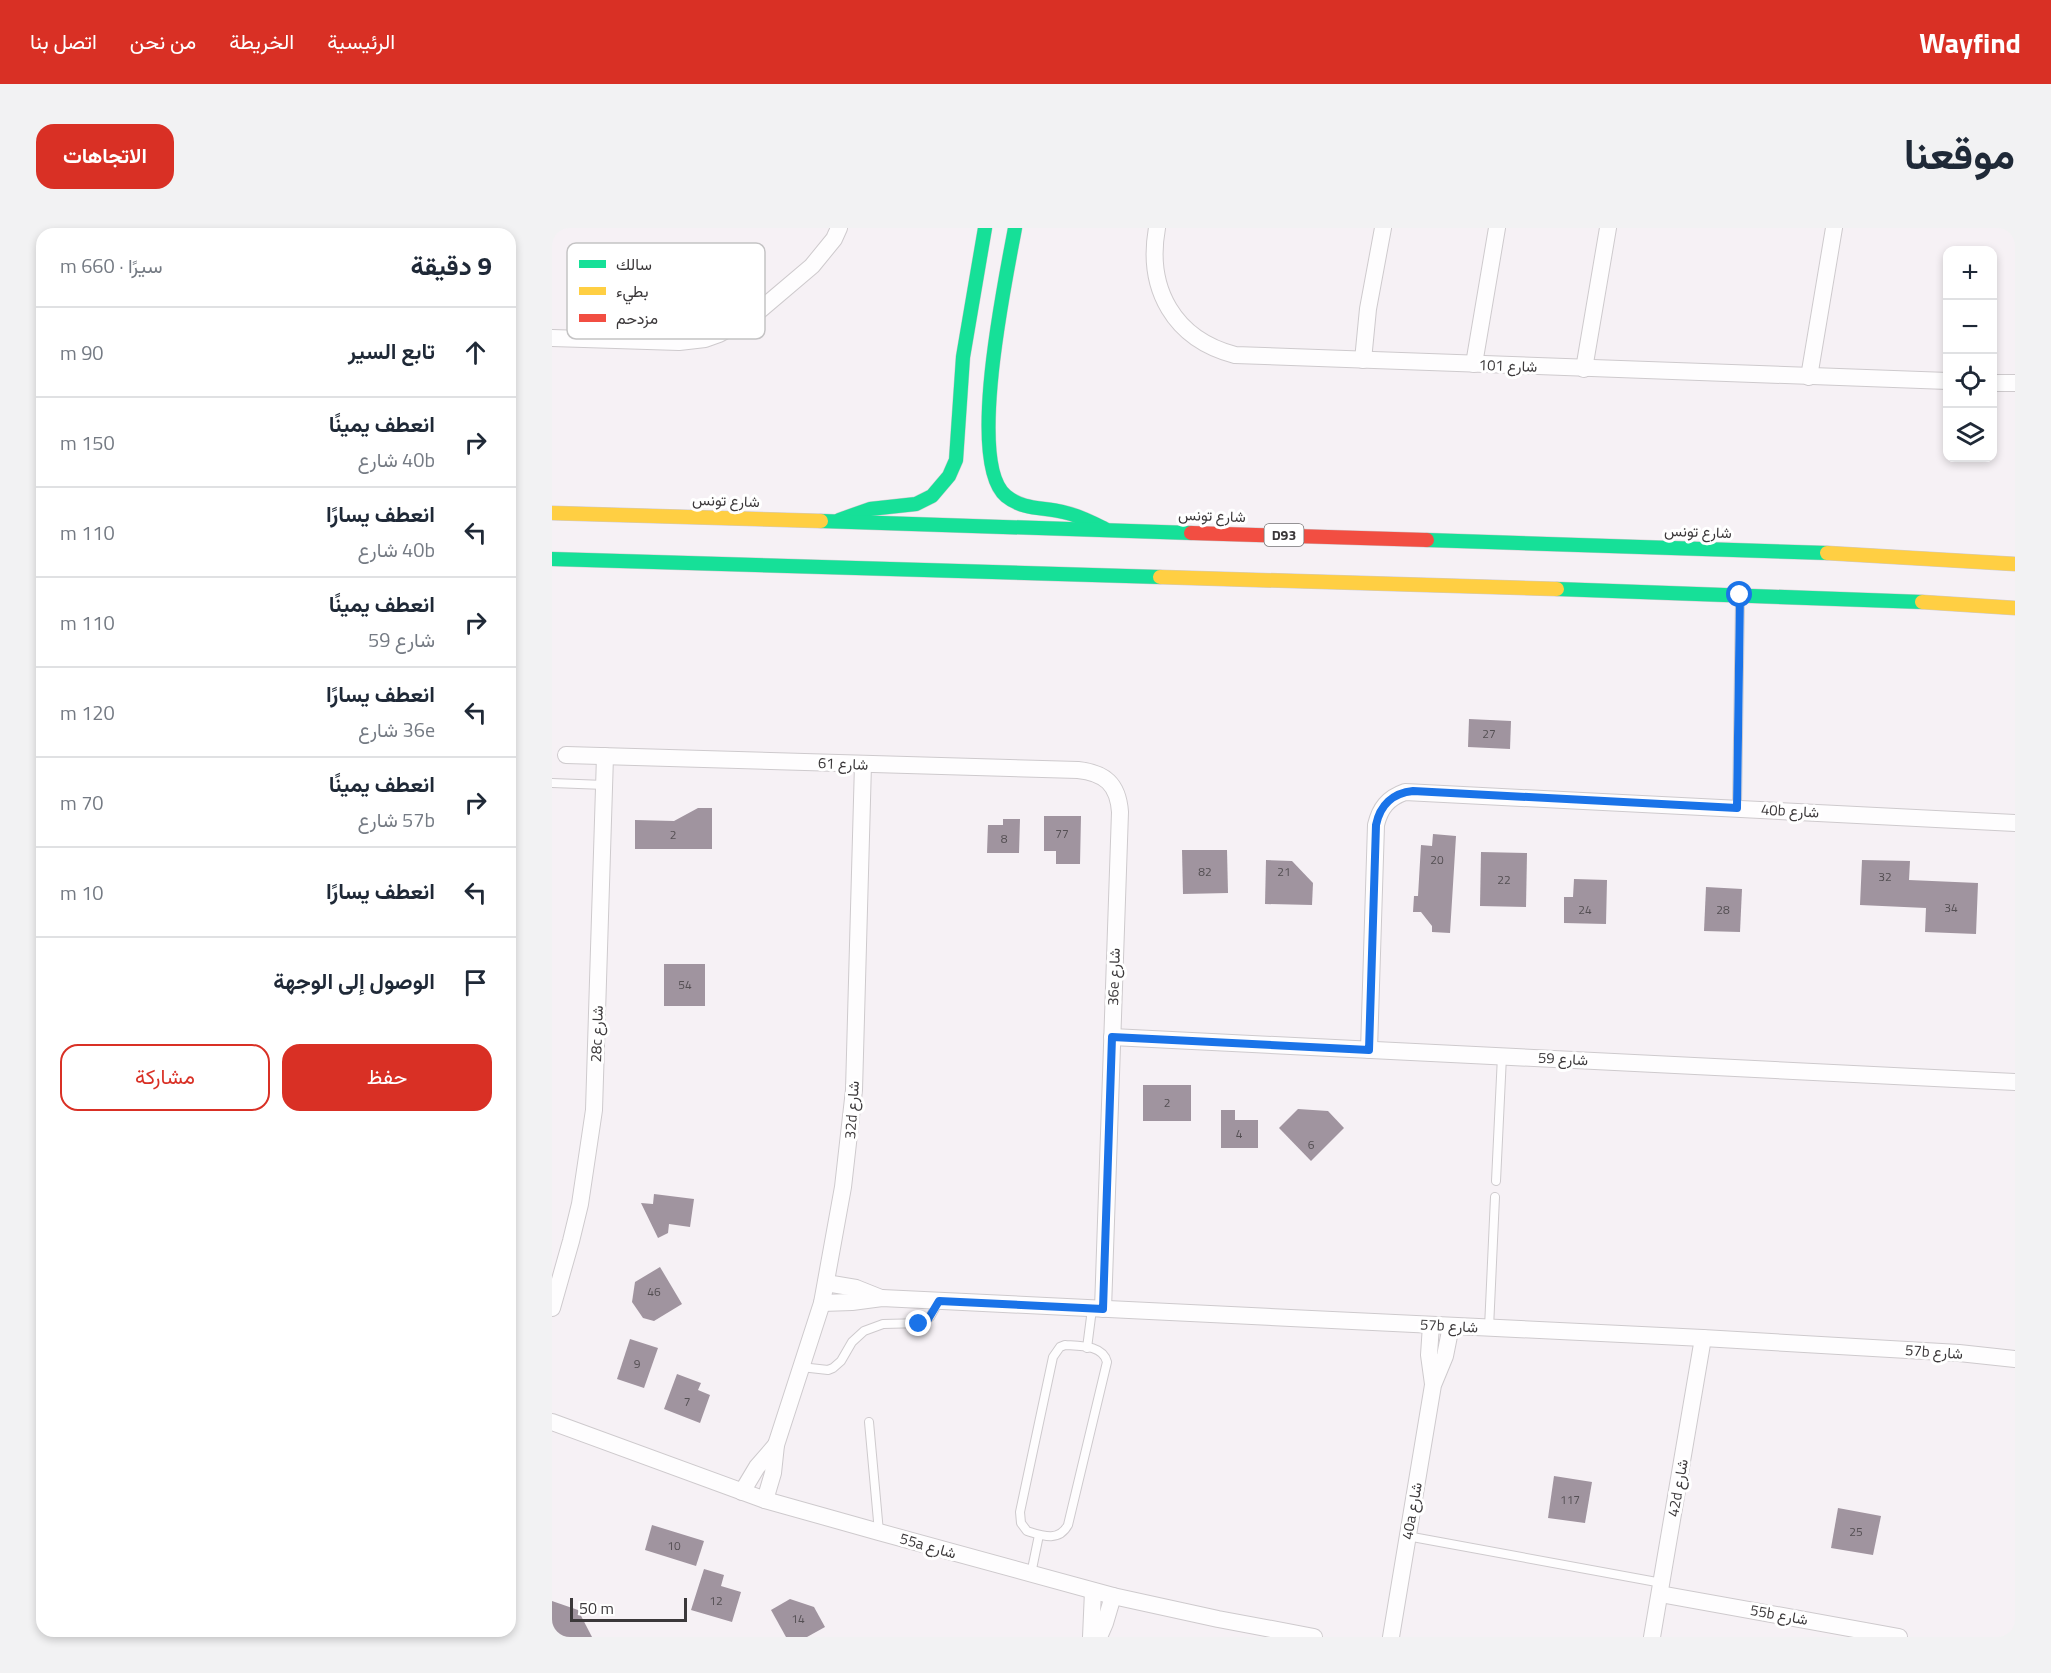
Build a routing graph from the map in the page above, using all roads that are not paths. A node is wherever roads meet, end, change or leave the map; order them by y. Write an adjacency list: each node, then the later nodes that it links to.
1 (839, 228): 9 (street)
2 (985, 228): 22 (main road)
3 (1015, 228): 23 (main road)
4 (1156, 228): 14 (street, شارع 101)
5 (1383, 228): 14 (street)
6 (1497, 228): 15 (street)
7 (1608, 228): 16 (street)
8 (1834, 228): 17 (street)
9 (765, 306)
10 (552, 338): 11 (street)
11 (567, 338)
12 (584, 339): 13 (street)
13 (705, 339)
14 (1363, 360): 15 (street, شارع 101)
15 (1473, 364): 16 (street, شارع 101)
16 (1584, 369): 17 (street, شارع 101)
17 (1809, 377): 18 (street, شارع 101)
18 (1943, 381)
19 (1997, 382): 20 (street)
20 (2015, 383)
21 (552, 513): 22 (main road, شارع تونس / D93)
22 (835, 521): 23 (main road, شارع تونس / D93)
23 (1105, 529): 25 (main road, شارع تونس / D93)
24 (552, 559): 26 (main road)
25 (2015, 564)
26 (1740, 595): 27 (main road); 34 (lane)
27 (2015, 608)
28 (566, 754): 29 (street, شارع 61)
29 (605, 756): 30 (street, شارع 61); 32 (street, 28c شارع)
30 (863, 764): 33 (street, شارع 61); 42 (street, 32d شارع)
31 (552, 783): 32 (lane)
32 (605, 785): 46 (street, 28c شارع)
33 (1115, 789): 36 (street, 36e شارع)
34 (1737, 808): 35 (street, 40b شارع); 37 (street, 40b شارع)
35 (2015, 823)
36 (1112, 1037): 37 (street, شارع 59); 47 (street, 36e شارع)
37 (1369, 1050): 38 (street, شارع 59)
38 (1502, 1056): 39 (street, شارع 59); 40 (lane)
39 (2015, 1082)
40 (1496, 1181)
41 (1495, 1197): 50 (lane)
42 (826, 1283): 43 (street, 57b شارع); 45 (street, 32d شارع)
43 (882, 1298): 44 (street, 57b شارع); 45 (street, 57b شارع)
44 (939, 1301): 47 (street, 57b شارع); 54 (lane)
45 (822, 1303): 54 (street, 32d شارع)
46 (552, 1308)
47 (1098, 1309): 48 (street, 57b شارع); 52 (lane)
48 (1431, 1325): 49 (street, 57b شارع); 55 (street, 40a شارع)
49 (1451, 1326): 50 (street, 57b شارع); 55 (street, 40a شارع)
50 (1489, 1328): 51 (street, 57b شارع)
51 (1703, 1338): 53 (street, 57b شارع); 65 (street, 42d شارع)
52 (1087, 1348): 62 (lane); 62 (lane)
53 (2015, 1359)
54 (801, 1367): 58 (street, 32d شارع)
55 (1433, 1385): 63 (street, 40a شارع)
56 (552, 1422): 59 (street, 55a شارع)
57 (869, 1422): 61 (lane)
58 (776, 1445): 59 (street, 32d شارع); 60 (street, 32d شارع)
59 (742, 1492): 60 (street, 55a شارع)
60 (765, 1500): 61 (street, 55a شارع)
61 (879, 1532): 64 (street, 55a شارع)
62 (1039, 1535): 64 (lane)
63 (1407, 1536): 65 (lane); 71 (street, 40a شارع)
64 (1030, 1575): 66 (street, 55a شارع)
65 (1661, 1588): 72 (street, 42d شارع); 73 (street, 55b شارع)
66 (1093, 1591): 67 (street, 55a شارع); 68 (street)
67 (1113, 1596): 69 (street); 70 (street, 55a شارع)
68 (1091, 1637)
69 (1099, 1637)
70 (1314, 1637)
71 (1391, 1637)
72 (1652, 1637)
73 (1899, 1637)

